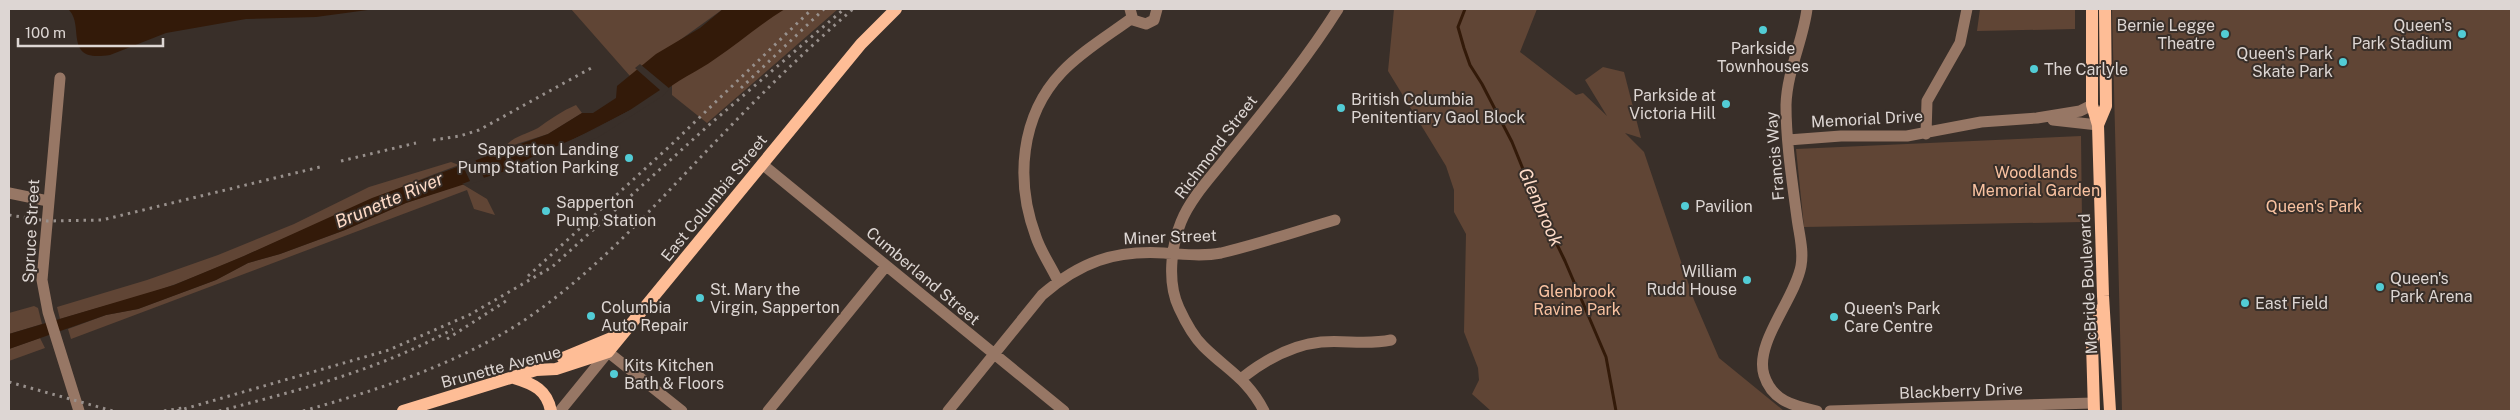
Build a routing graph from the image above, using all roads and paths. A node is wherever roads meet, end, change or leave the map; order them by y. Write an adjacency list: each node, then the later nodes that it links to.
1 (896, 9): 15 (main road, East Columbia Street)
2 (1157, 9): 8 (street)
3 (1338, 9): 19 (street, Richmond Street)
4 (1806, 9): 14 (street, Francis Way)
5 (1967, 9): 13 (street)
6 (2092, 9): 10 (main road, McBride Boulevard)
7 (2105, 9): 12 (main road, McBride Boulevard)
8 (1131, 14): 21 (street)
9 (60, 78): 17 (street, Spruce Street)
10 (2092, 105): 11 (street, Memorial Drive); 12 (main road, McBride Boulevard)
11 (2037, 118): 12 (street, Memorial Drive); 13 (street, Memorial Drive)
12 (2098, 125): 22 (main road, McBride Boulevard)
13 (1926, 134): 14 (street, Memorial Drive)
14 (1788, 140): 40 (street, Francis Way)
15 (762, 164): 20 (street, Cumberland Street); 23 (main road, East Columbia Street)
16 (9, 193): 17 (street)
17 (48, 201): 31 (street, Spruce Street)
18 (1334, 220): 19 (street, Miner Street)
19 (1174, 253): 21 (street, Miner Street); 29 (street, Richmond Street)
20 (886, 266): 26 (street, Cumberland Street); 36 (street)
21 (1058, 281): 26 (street, Miner Street)
22 (2104, 296): 30 (main road); 42 (main road, McBride Boulevard)
23 (626, 332): 25 (main road, East Columbia Street); 27 (main road)
24 (1391, 340): 29 (street)
25 (608, 352): 27 (main road, Brunette Avenue); 34 (street, East Columbia Street); 35 (street)
26 (994, 355): 37 (street, Miner Street); 38 (street, Cumberland Street)
27 (536, 370): 28 (main road, Brunette Avenue)
28 (514, 378): 32 (main road, Brunette Avenue); 33 (main road)
29 (1242, 378): 39 (street, Richmond Street)
30 (2094, 407): 41 (street, Blackberry Drive)
31 (79, 411)
32 (403, 411)
33 (551, 411)
34 (560, 411)
35 (682, 411)
36 (768, 411)
37 (948, 411)
38 (1064, 411)
39 (1264, 411)
40 (1817, 411)
41 (1830, 411)
42 (2110, 411)

